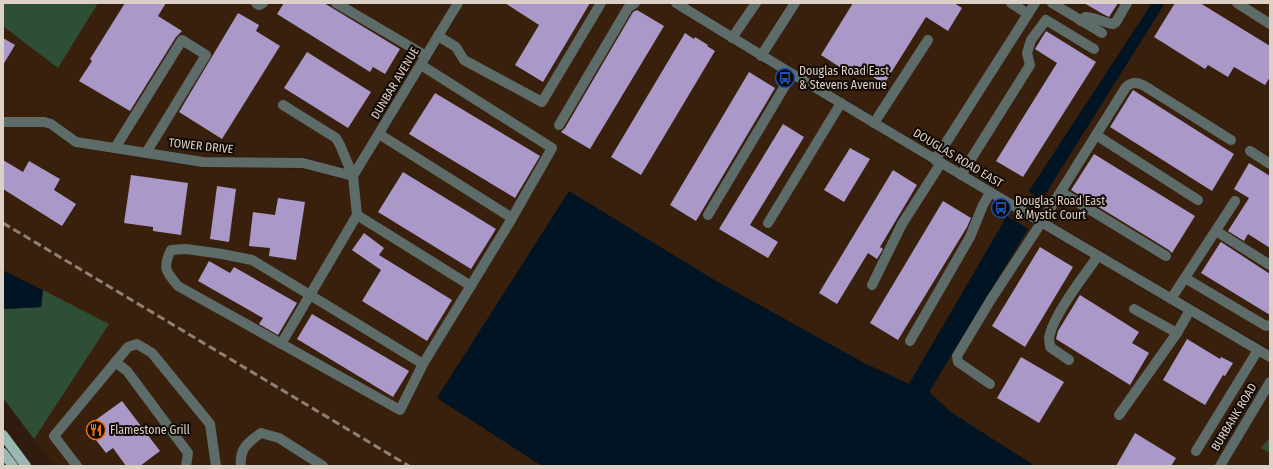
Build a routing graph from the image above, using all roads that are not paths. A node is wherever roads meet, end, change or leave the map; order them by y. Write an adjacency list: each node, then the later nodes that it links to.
1 (256, 3): 2 (street)
2 (263, 3)
3 (336, 3): 24 (street)
4 (458, 3): 19 (street, DUNBAR AVENUE)
5 (601, 3): 19 (street)
6 (635, 3): 30 (street)
7 (676, 3): 20 (street, DOUGLAS ROAD EAST)
8 (756, 3): 20 (street)
9 (795, 3): 23 (street)
10 (1011, 3): 15 (street)
11 (1035, 3): 15 (street)
12 (1052, 3): 16 (street)
13 (1127, 3): 16 (street)
14 (1237, 3): 17 (street)
15 (1028, 14): 37 (street)
16 (1081, 21): 18 (street)
17 (1270, 24)
18 (1102, 33)
19 (438, 36): 24 (street, DUNBAR AVENUE)
20 (732, 38): 23 (street, DOUGLAS ROAD EAST)
21 (928, 40): 29 (street)
22 (1094, 49): 39 (street)
23 (761, 56): 25 (street, DOUGLAS ROAD EAST)
24 (424, 60): 31 (street, DUNBAR AVENUE); 47 (street)
25 (792, 74): 26 (street, DOUGLAS ROAD EAST); 46 (street)
26 (841, 103): 29 (street, DOUGLAS ROAD EAST); 48 (street)
27 (283, 105): 40 (street)
28 (3, 122): 34 (street, TOWER DRIVE)
29 (874, 123): 37 (street, DOUGLAS ROAD EAST)
30 (559, 125)
31 (379, 134): 40 (street, DUNBAR AVENUE); 47 (street)
32 (1096, 135): 33 (street); 41 (street); 43 (street)
33 (1231, 140)
34 (115, 148): 36 (street, TOWER DRIVE); 36 (street)
35 (1250, 151): 38 (street)
36 (146, 153): 40 (street, TOWER DRIVE)
37 (938, 161): 39 (street, DOUGLAS ROAD EAST); 55 (street)
38 (1270, 164)
39 (961, 175): 42 (street, DOUGLAS ROAD EAST)
40 (353, 176): 45 (street)
41 (1060, 192): 49 (street); 52 (street)
42 (990, 193): 49 (street, DOUGLAS ROAD EAST); 63 (street)
43 (1198, 200)
44 (1235, 201): 50 (street)
45 (357, 214): 56 (street); 57 (street)
46 (708, 215)
47 (512, 218): 56 (street)
48 (768, 223)
49 (1041, 223): 51 (street, DOUGLAS ROAD EAST); 71 (street)
50 (1216, 231): 53 (street); 54 (street)
51 (1098, 256): 58 (street, DOUGLAS ROAD EAST); 67 (street)
52 (1166, 256)
53 (1270, 265)
54 (1185, 278): 58 (street); 61 (street)
55 (872, 285)
56 (471, 286): 69 (street)
57 (310, 295): 64 (street); 64 (street); 69 (street)
58 (1171, 299): 60 (street, DOUGLAS ROAD EAST)
59 (1134, 309): 62 (street)
60 (1190, 310): 62 (street); 65 (street, DOUGLAS ROAD EAST)
61 (1270, 325)
62 (1177, 333): 72 (street)
63 (910, 342)
64 (281, 344): 69 (street)
65 (1258, 350): 66 (street, DOUGLAS ROAD EAST); 74 (street)
66 (1270, 357)
67 (1068, 360)
68 (115, 362): 80 (street); 81 (street); 82 (street)
69 (423, 364)
70 (1270, 382): 85 (street, BURBANK ROAD)
71 (990, 384)
72 (1119, 415)
73 (3, 435): 79 (main road)
74 (1196, 451)
75 (3, 453): 78 (main road)
76 (3, 462): 77 (main road)
77 (6, 466)
78 (13, 466)
79 (26, 466)
80 (77, 466)
81 (186, 466)
82 (216, 466)
83 (241, 466): 84 (street)
84 (323, 466)
85 (1220, 466)

